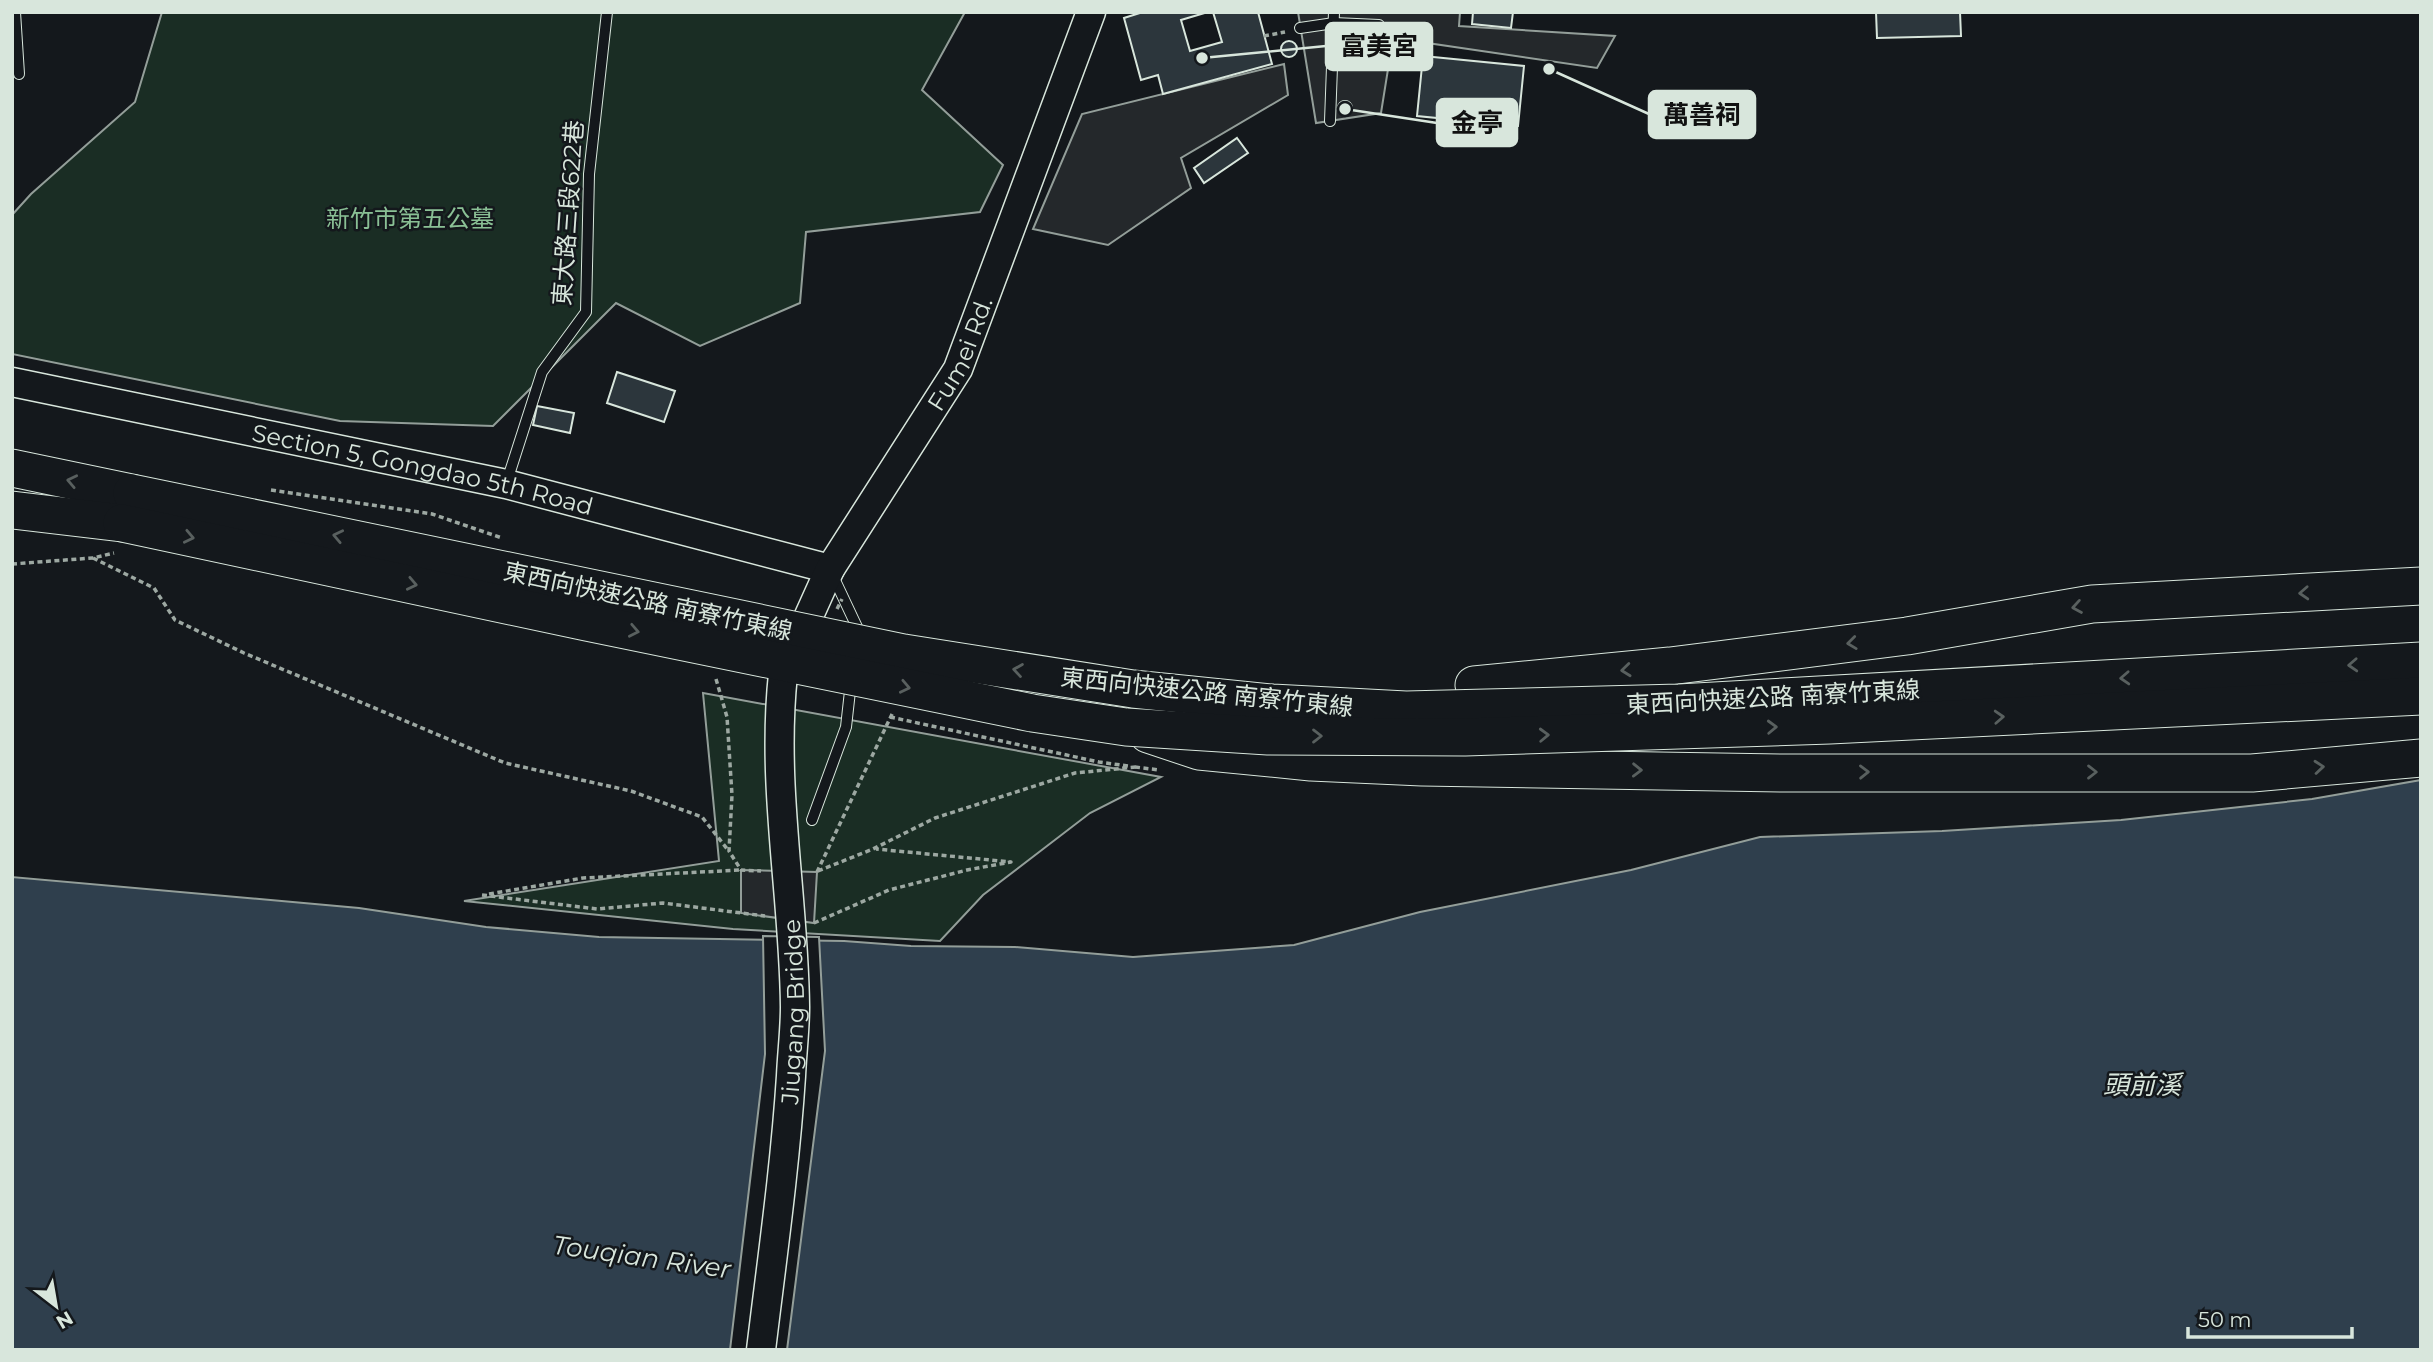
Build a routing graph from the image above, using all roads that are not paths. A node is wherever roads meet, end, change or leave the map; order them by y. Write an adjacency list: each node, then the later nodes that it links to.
1 (15, 12): 7 (lane)
2 (607, 12): 11 (lane, 東大路三段622巷)
3 (1091, 12): 14 (main road, Fumei Rd.)
4 (1334, 18): 5 (lane); 6 (lane); 8 (lane)
5 (1379, 25)
6 (1300, 28)
7 (19, 74)
8 (1330, 121)
9 (12, 382): 11 (main road, Section 5, Gongdao 5th Road)
10 (12, 468): 12 (highway, 東西向快速公路 南寮竹東線, one-way to 10)
11 (506, 484): 14 (main road, Section 5, Gongdao 5th Road)
12 (127, 508): 13 (highway, 東西向快速公路 南寮竹東線); 20 (highway, 東西向快速公路 南寮竹東線, one-way to 12, bridge); 22 (highway, 東西向快速公路 南寮竹東線, one-way to 22, bridge)
13 (12, 510)
14 (830, 569): 16 (lane); 19 (main road, Fumei Rd.)
15 (2421, 586): 20 (highway, one-way to 20, bridge)
16 (855, 652)
17 (2421, 661): 20 (highway, 東西向快速公路 南寮竹東線, one-way to 20, bridge)
18 (853, 665): 24 (lane)
19 (783, 674): 25 (main road, Jiugang Bridge, bridge)
20 (1133, 689)
21 (2421, 696): 22 (highway, 東西向快速公路 南寮竹東線, one-way to 21, bridge)
22 (1126, 727): 23 (highway, one-way to 23, bridge)
23 (2421, 758)
24 (812, 820)
25 (761, 1350)

